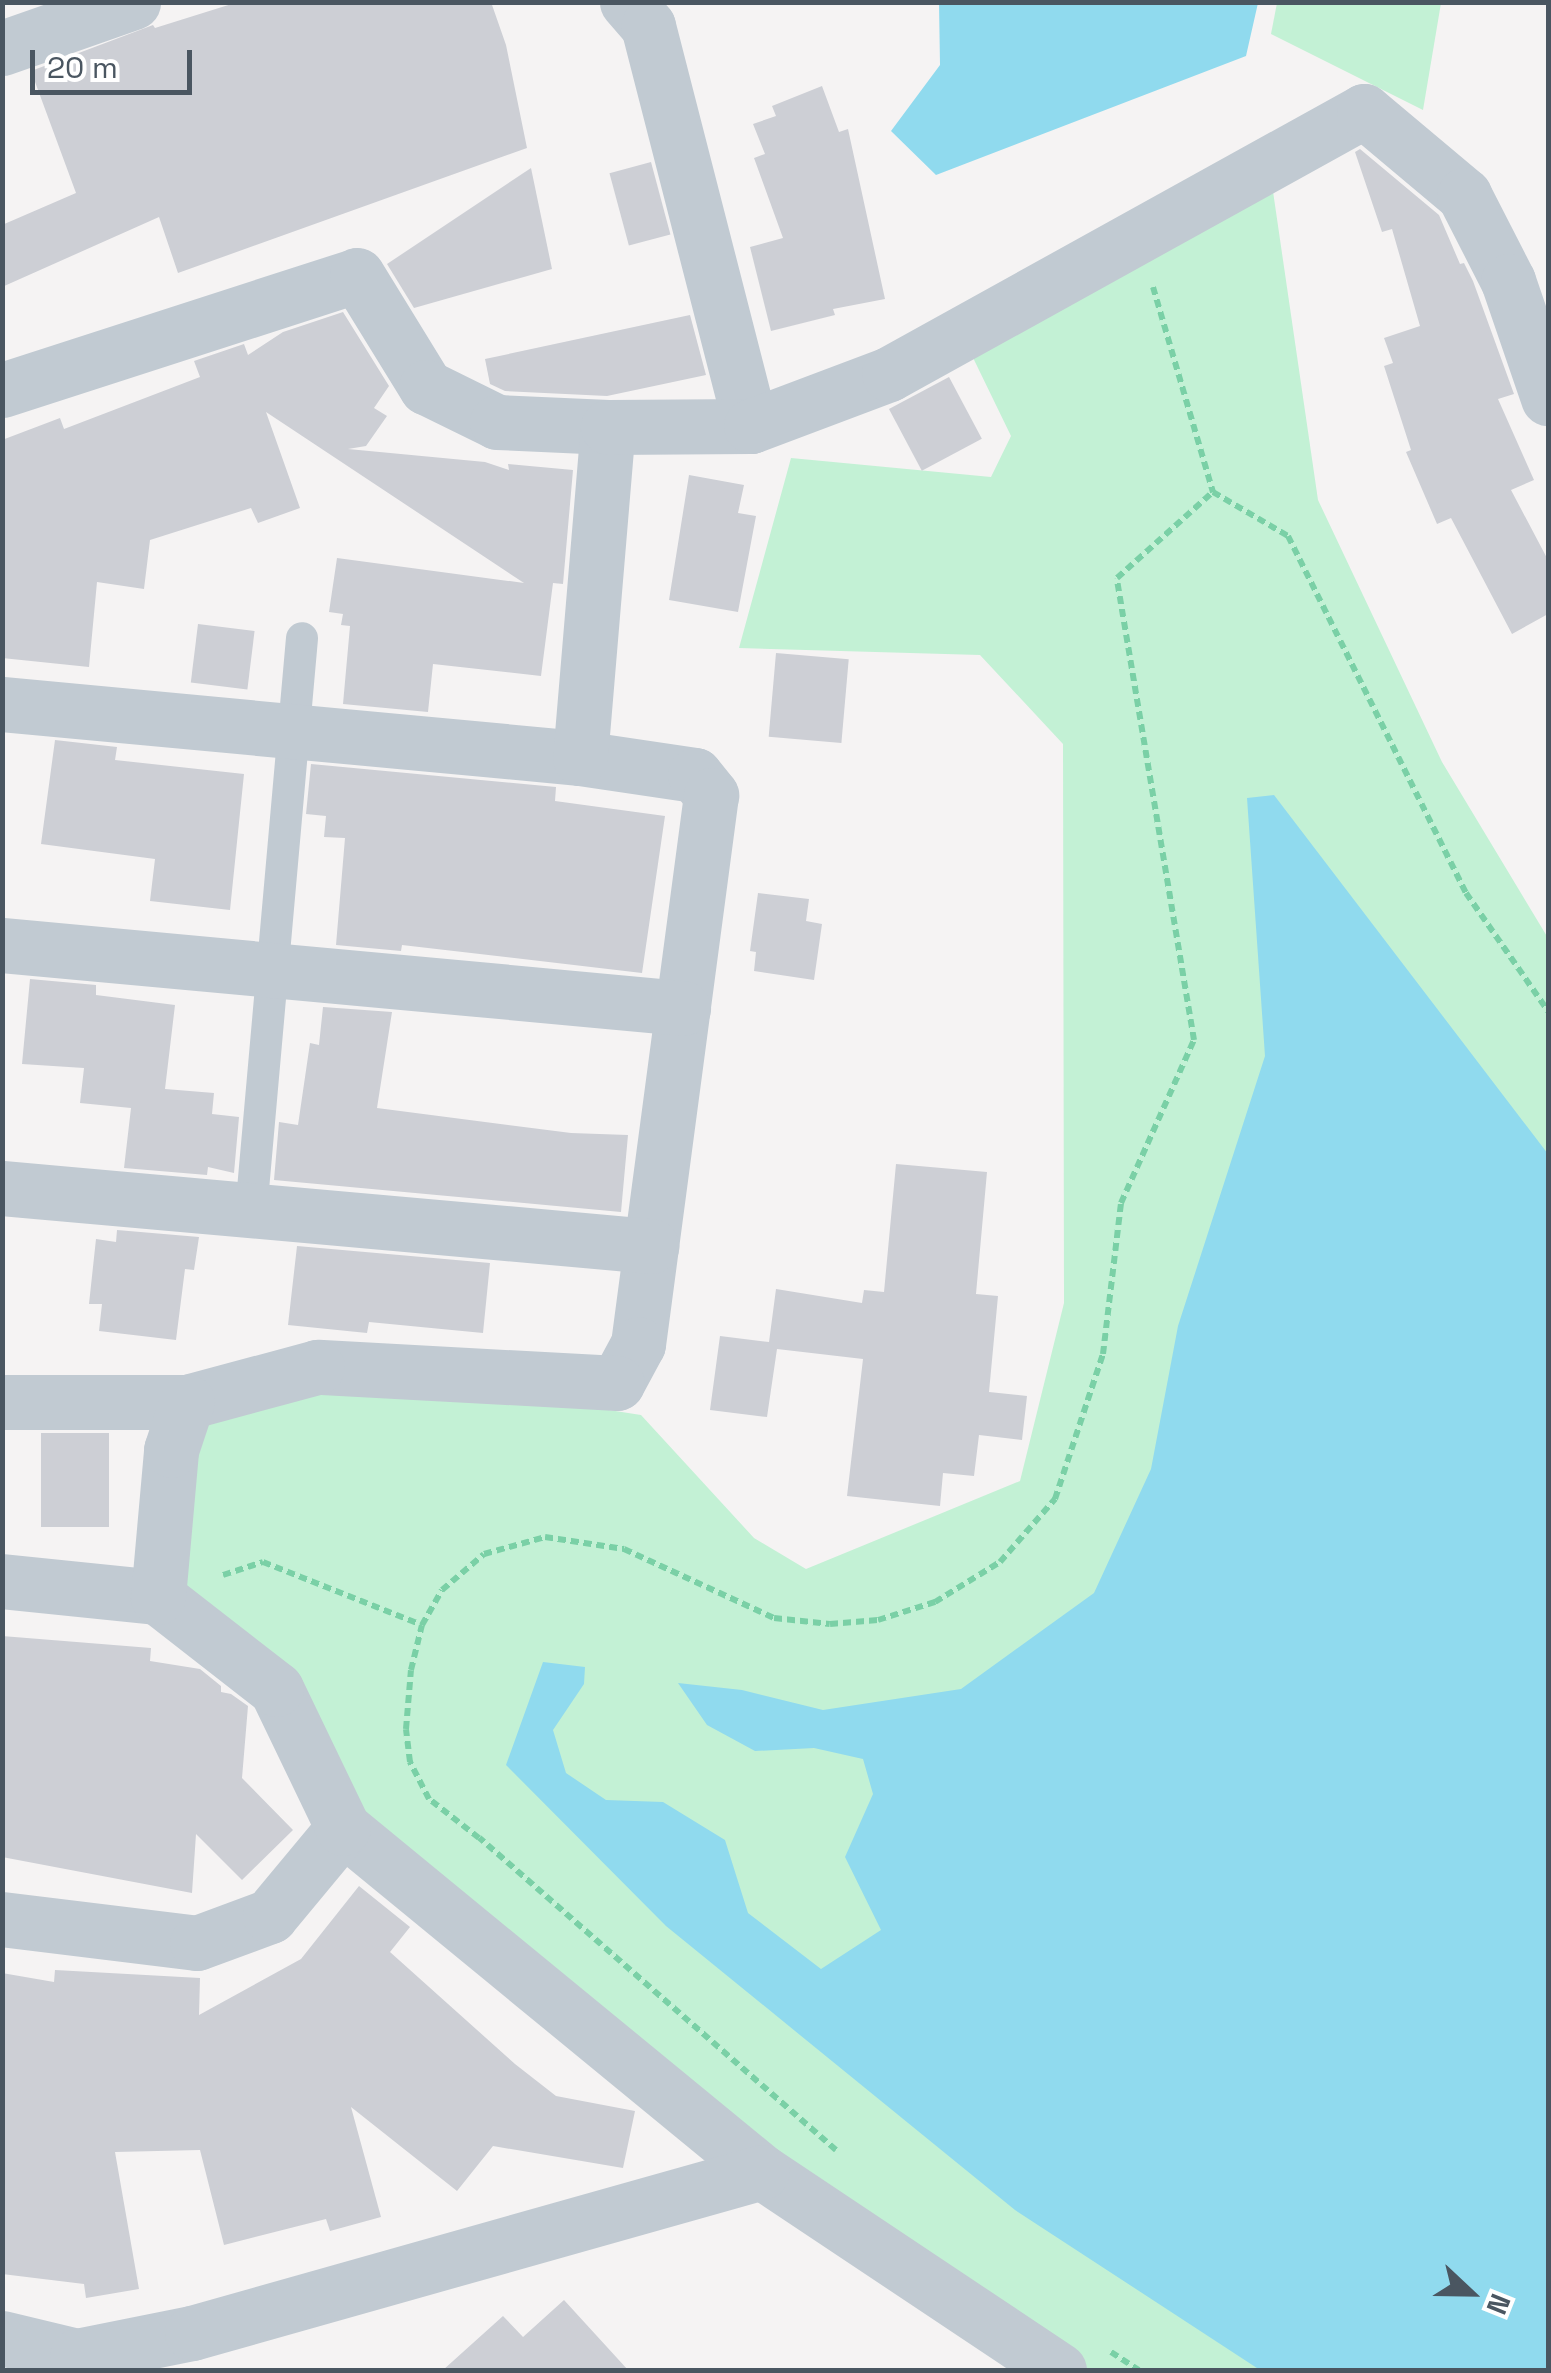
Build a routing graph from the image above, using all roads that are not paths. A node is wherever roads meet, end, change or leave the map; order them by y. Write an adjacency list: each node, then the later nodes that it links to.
1 (133, 2): 3 (street)
2 (627, 2): 7 (street)
3 (2, 48)
4 (1528, 273): 6 (street); 7 (street)
5 (2, 390): 8 (street)
6 (1548, 398)
7 (751, 426): 8 (street)
8 (608, 427): 12 (street)
9 (302, 638): 11 (lane)
10 (2, 704): 11 (street)
11 (291, 731): 12 (street); 14 (lane)
12 (580, 758): 15 (street)
13 (2, 945): 14 (street)
14 (272, 970): 15 (street); 17 (lane)
15 (683, 1008): 18 (street)
16 (2, 1188): 17 (street)
17 (251, 1212): 18 (street)
18 (651, 1246): 20 (street)
19 (2, 1402): 20 (street)
20 (187, 1402): 22 (street)
21 (2, 1581): 22 (street)
22 (158, 1597): 23 (street)
23 (343, 1828): 24 (street); 25 (street)
24 (2, 1919)
25 (762, 2172): 26 (street); 27 (street)
26 (2, 2338)
27 (1083, 2360)

